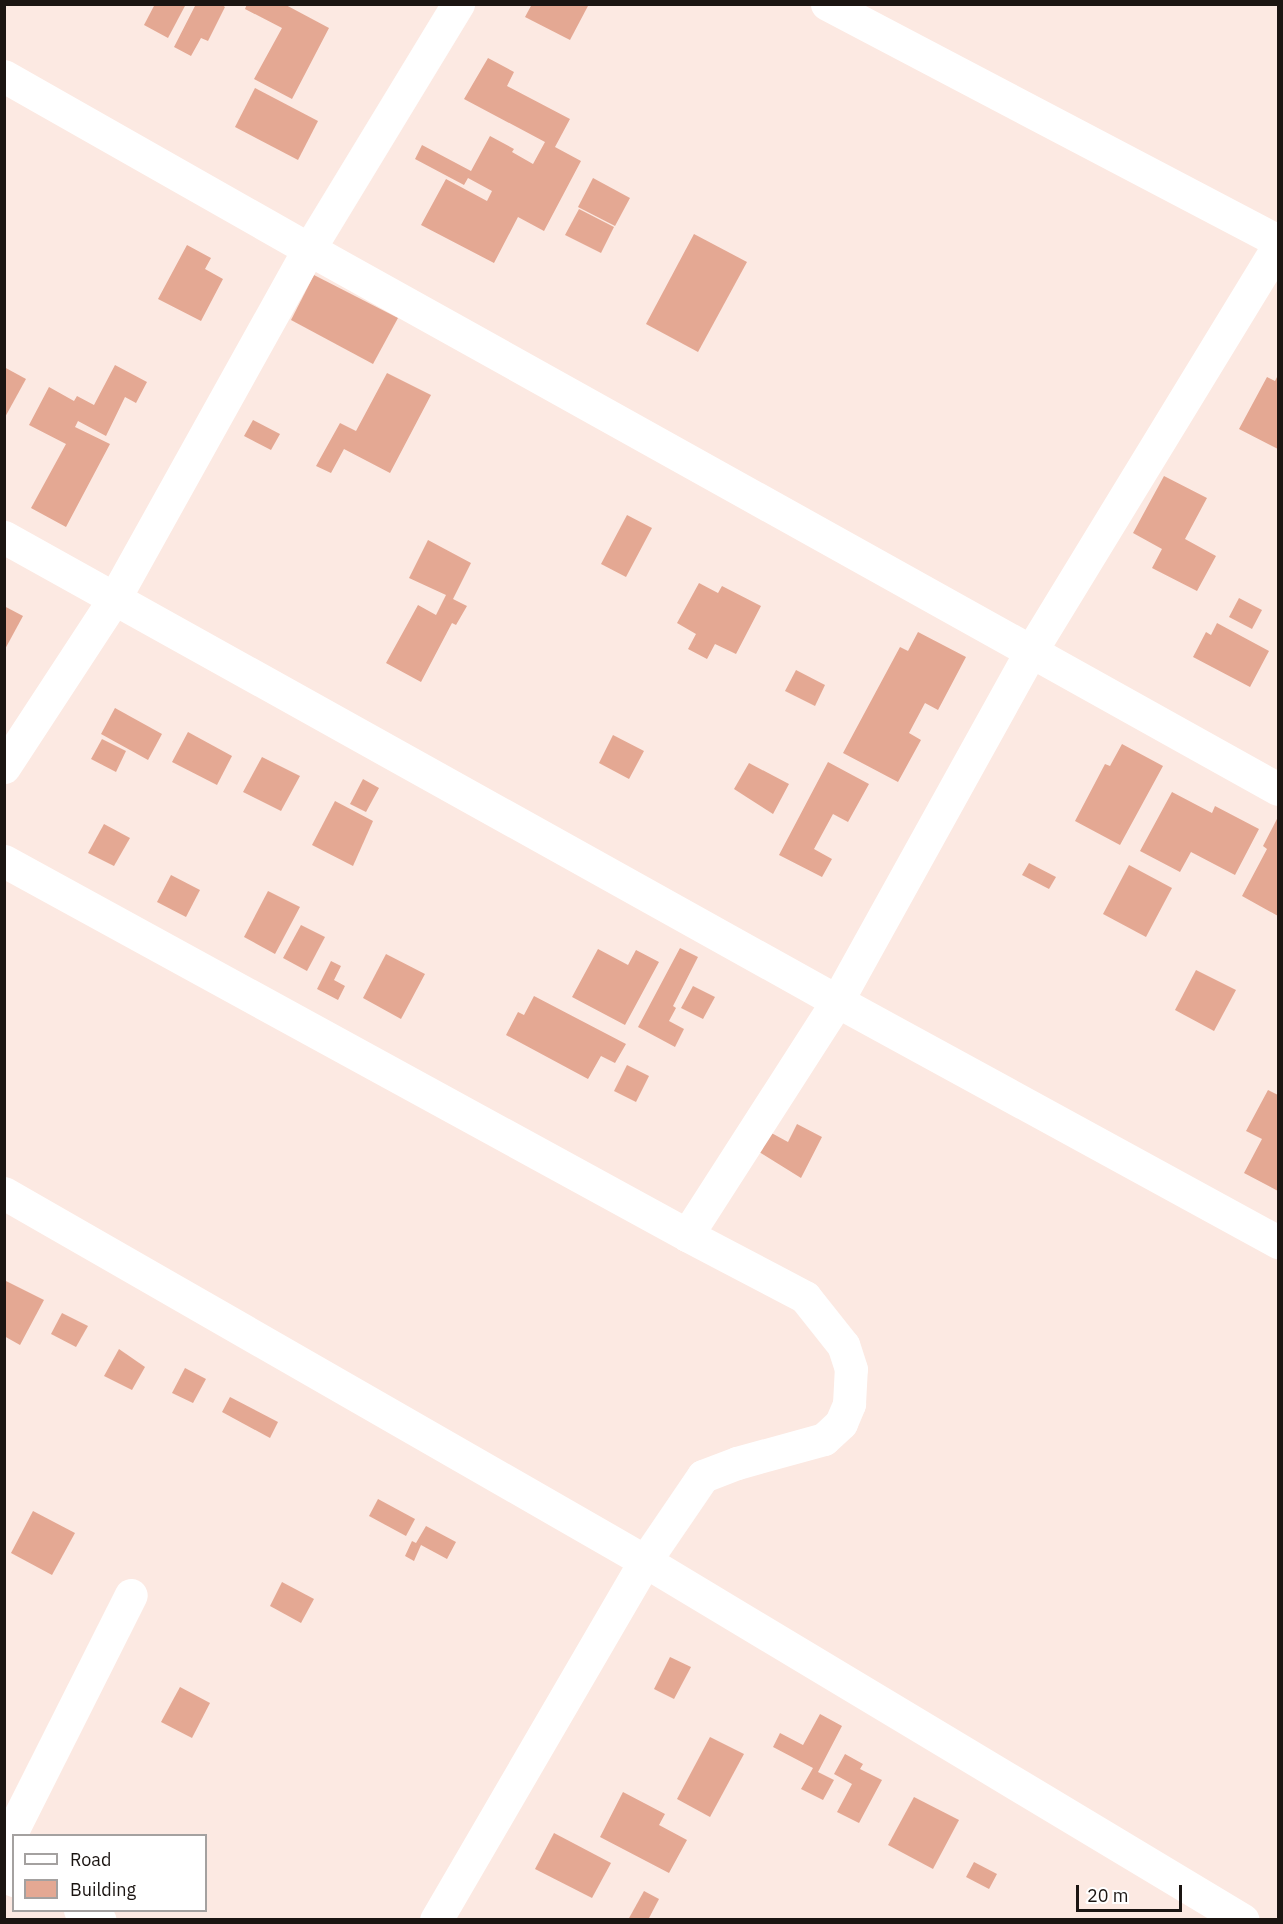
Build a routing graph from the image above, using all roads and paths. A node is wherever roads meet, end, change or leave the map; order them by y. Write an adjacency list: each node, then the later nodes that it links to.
1 (458, 4): 6 (street)
2 (827, 4): 4 (street)
3 (4, 76): 6 (street)
4 (1278, 241)
5 (1278, 247): 9 (street)
6 (309, 249): 8 (street); 9 (street)
7 (4, 537): 8 (street)
8 (114, 599): 10 (street); 13 (street)
9 (1030, 651): 11 (street); 13 (street)
10 (4, 766)
11 (1278, 789)
12 (4, 861): 15 (street)
13 (837, 1001): 15 (street); 16 (street)
14 (4, 1193): 17 (street)
15 (687, 1234): 17 (street)
16 (1278, 1242)
17 (645, 1560): 22 (street); 23 (street)
18 (131, 1596): 19 (street)
19 (4, 1847)
20 (82, 1912): 21 (street)
21 (100, 1920)
22 (436, 1920)
23 (1243, 1920)

